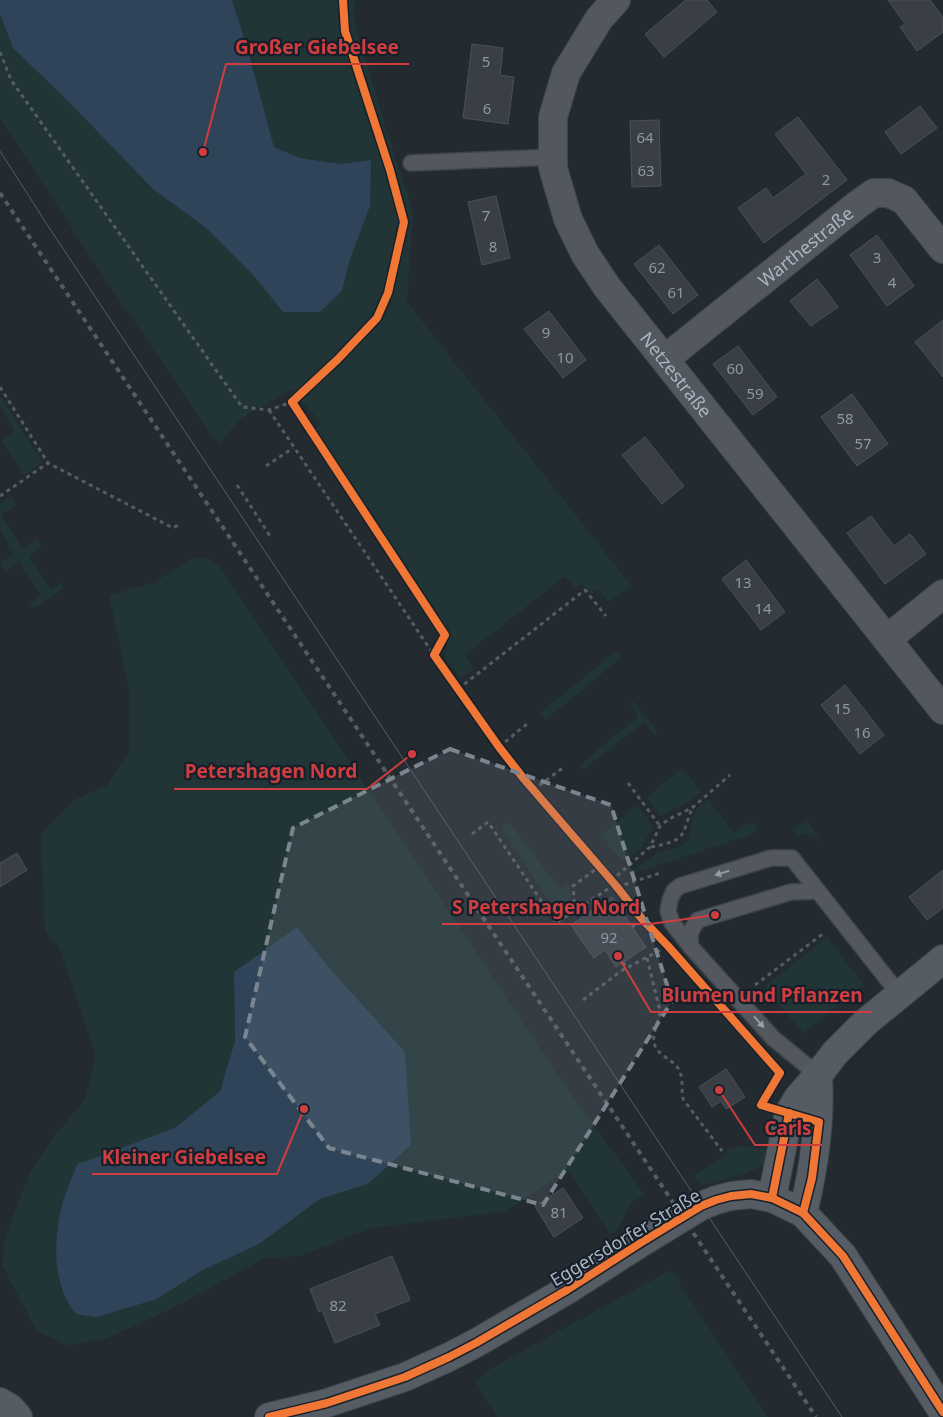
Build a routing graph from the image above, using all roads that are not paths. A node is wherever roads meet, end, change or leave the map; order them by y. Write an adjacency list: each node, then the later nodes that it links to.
1 (616, 0): 2 (street, Netzestraße)
2 (553, 156): 3 (lane); 5 (street, Netzestraße)
3 (411, 163)
4 (943, 249): 5 (street, Warthestraße)
5 (665, 359): 7 (street, Netzestraße)
6 (943, 594): 7 (street)
7 (887, 639): 8 (street, Netzestraße)
8 (943, 710)
9 (817, 891): 10 (lane); 10 (lane, one-way to 10); 12 (lane)
10 (691, 947): 13 (lane, one-way to 13)
11 (943, 959): 12 (street)
12 (899, 994): 13 (street)
13 (818, 1075): 14 (street); 15 (street)
14 (772, 1198): 15 (street, Eggersdorfer Straße); 19 (street, Eggersdorfer Straße)
15 (804, 1213): 17 (street, Eggersdorfer Straße)
16 (0, 1402): 18 (street)
17 (943, 1412)
18 (18, 1417)
19 (269, 1417)

